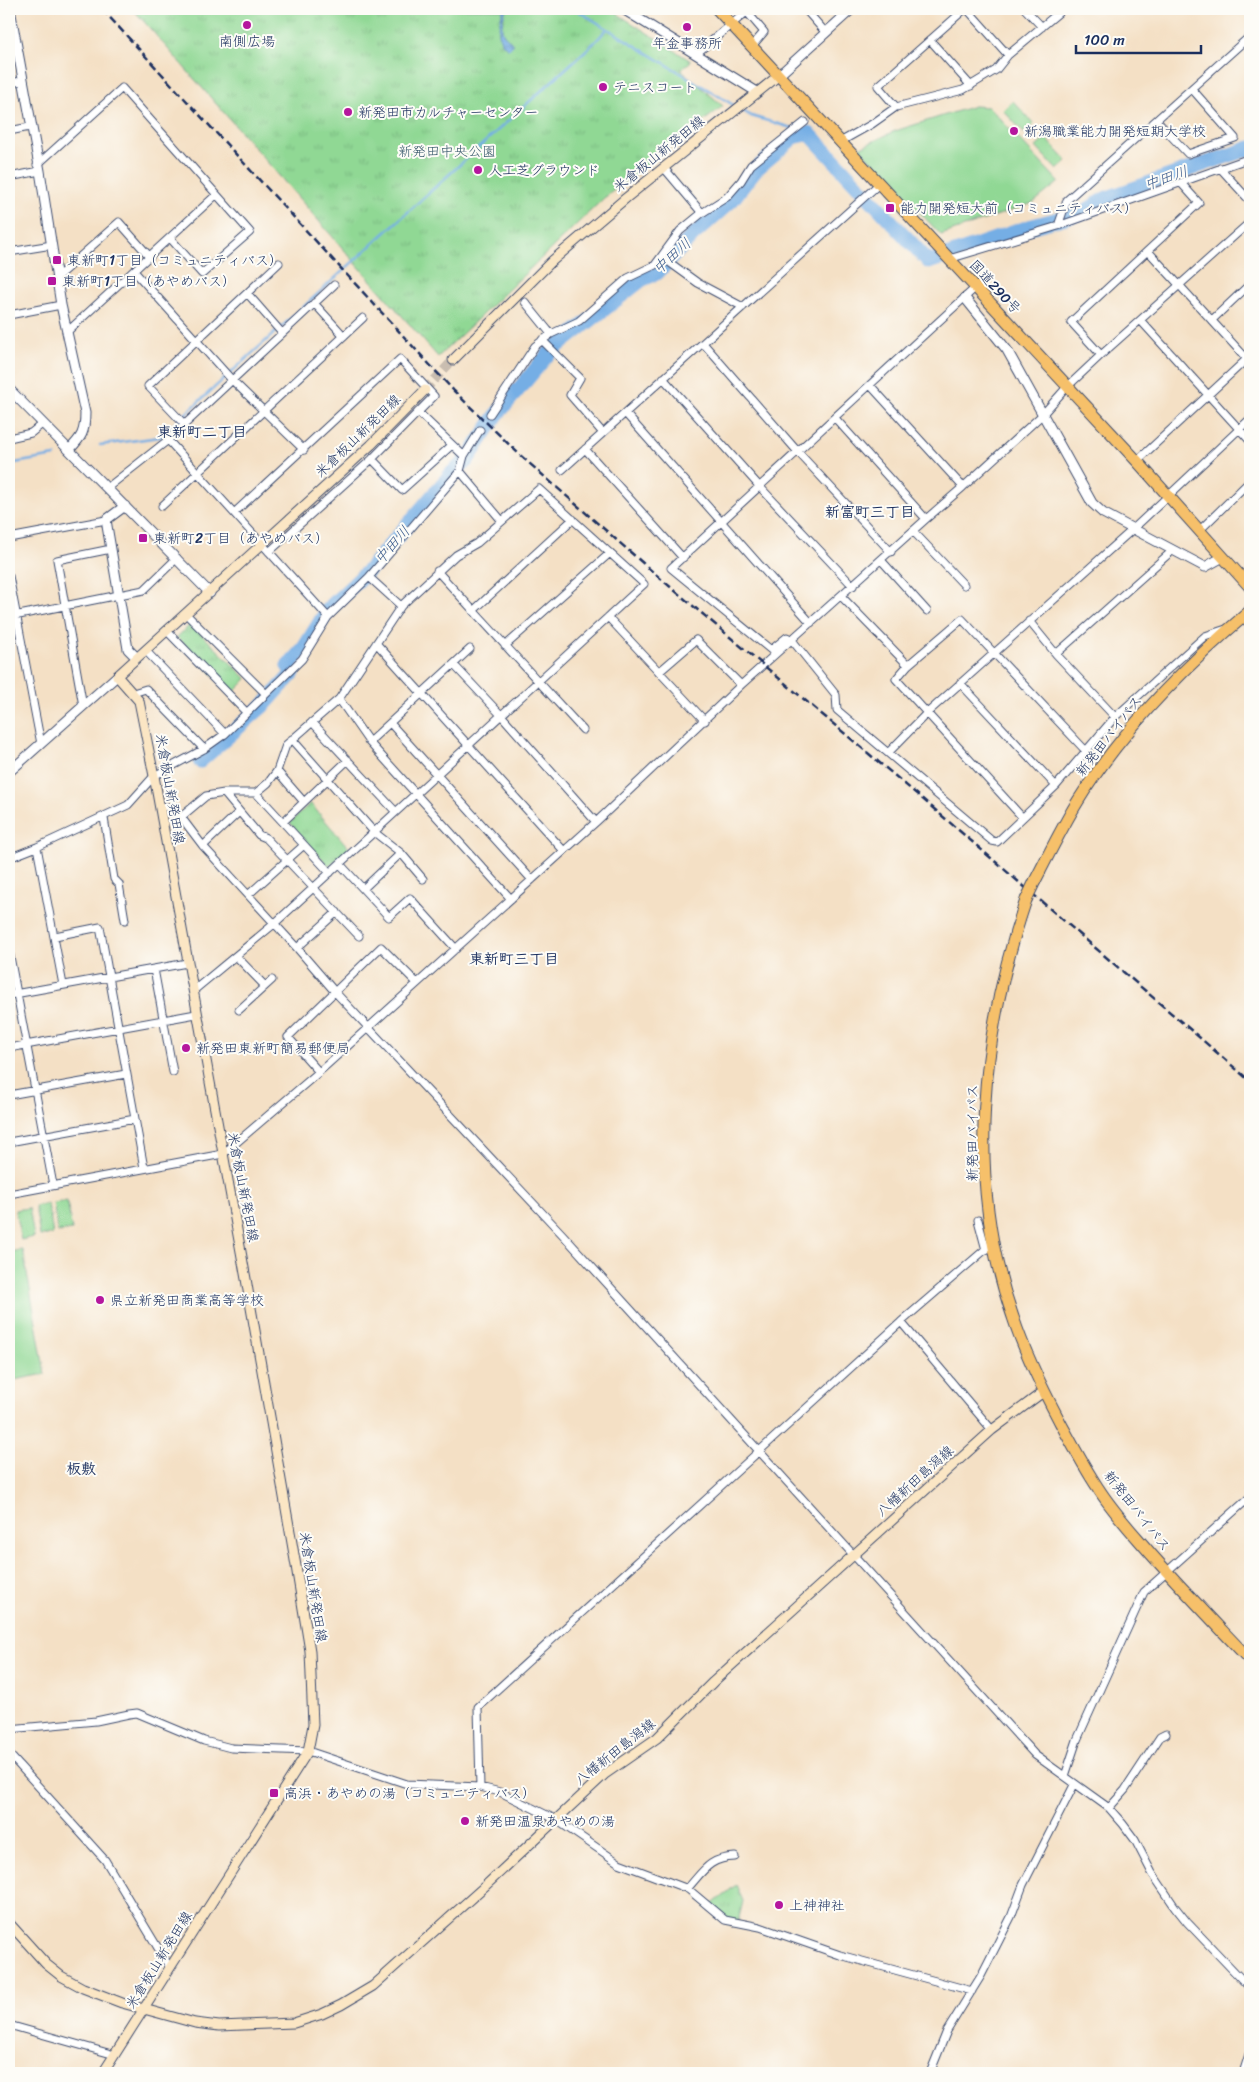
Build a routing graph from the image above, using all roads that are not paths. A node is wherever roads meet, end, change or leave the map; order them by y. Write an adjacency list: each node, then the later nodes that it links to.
1 (10, 9): 12 (street)
2 (717, 9): 10 (highway, 国道290号)
3 (805, 9): 13 (street)
4 (852, 9): 13 (street)
5 (966, 9): 15 (street); 19 (street)
6 (1025, 9): 11 (street)
7 (1063, 9): 11 (street)
8 (749, 10): 10 (street); 16 (street)
9 (630, 11): 18 (street)
10 (732, 25): 16 (highway, 国道290号); 18 (street)
11 (1042, 27): 19 (street)
12 (11, 30): 21 (street)
13 (826, 33): 20 (street)
14 (1247, 39): 17 (street); 24 (street)
15 (930, 40): 23 (street); 26 (street)
16 (752, 46): 20 (highway, 国道290号)
17 (1250, 48)
18 (697, 53): 25 (street)
19 (1008, 55): 23 (street)
20 (778, 76): 25 (main road, 米倉板山新発田線); 31 (highway, 国道290号)
21 (22, 81): 22 (street); 29 (street)
22 (9, 83)
23 (971, 86): 26 (street)
24 (1192, 89): 27 (street); 27 (street)
25 (757, 92): 34 (main road, 米倉板山新発田線)
26 (896, 107): 31 (street)
27 (1157, 120): 43 (street)
28 (805, 122): 41 (street)
29 (30, 127): 30 (street); 33 (street)
30 (9, 131)
31 (840, 142): 38 (highway, 国道290号)
32 (1250, 158): 35 (street)
33 (38, 168): 36 (street); 39 (street); 45 (street)
34 (664, 168): 41 (street); 77 (main road, 米倉板山新発田線)
35 (1220, 168): 37 (street); 40 (street)
36 (9, 176)
37 (1181, 183): 43 (street); 47 (street)
38 (879, 184): 50 (highway, 国道290号); 63 (street)
39 (216, 195): 44 (street); 44 (street)
40 (1250, 202)
41 (702, 213): 49 (street)
42 (1250, 222): 56 (street)
43 (1058, 226): 50 (street)
44 (170, 238): 48 (street)
45 (52, 245): 46 (street); 53 (street)
46 (9, 252)
47 (1148, 252): 56 (street); 75 (street)
48 (150, 257): 52 (street); 53 (street)
49 (662, 257): 63 (street); 70 (street)
50 (949, 259): 57 (highway, 国道290号)
51 (279, 263): 58 (street)
52 (134, 271): 68 (street); 73 (street)
53 (56, 278): 62 (street)
54 (1250, 284): 66 (street)
55 (334, 285): 61 (street)
56 (1181, 285): 66 (street); 67 (street)
57 (976, 288): 59 (street); 81 (highway, 国道290号)
58 (247, 294): 69 (street); 73 (street)
59 (965, 298): 80 (street); 89 (street)
60 (525, 302): 70 (street)
61 (314, 303): 69 (street); 71 (street)
62 (61, 305): 64 (street); 68 (street)
63 (742, 307): 74 (street)
64 (9, 315)
65 (363, 318): 71 (street)
66 (1212, 320): 76 (street)
67 (1141, 321): 75 (street); 84 (street)
68 (68, 331): 102 (street)
69 (281, 332): 79 (street)
70 (551, 334): 72 (street)
71 (344, 336): 85 (street)
72 (542, 340): 88 (street); 96 (street)
73 (197, 342): 79 (street); 93 (street)
74 (702, 343): 78 (street); 104 (street)
75 (1102, 355): 81 (street)
76 (1248, 358): 84 (street)
77 (453, 360)
78 (663, 378): 87 (street); 112 (street)
79 (232, 379): 85 (street); 93 (street)
80 (870, 385): 90 (street); 113 (street)
81 (1067, 387): 89 (street); 107 (highway, 国道290号)
82 (9, 389): 92 (street)
83 (425, 390): 128 (main road, 米倉板山新発田線)
84 (1208, 395): 94 (street); 107 (street)
85 (265, 411): 103 (street); 110 (street)
86 (418, 412): 100 (street); 103 (street); 106 (street)
87 (625, 413): 96 (street); 123 (street)
88 (490, 414)
89 (1042, 415): 113 (street); 125 (street)
90 (835, 418): 104 (street); 120 (street)
91 (1250, 419): 94 (street)
92 (42, 424): 97 (street); 102 (street)
93 (184, 424): 98 (street)
94 (1239, 429): 99 (street); 115 (street)
95 (480, 430): 105 (street)
96 (602, 432): 101 (street)
97 (9, 438)
98 (168, 440): 110 (street); 114 (street)
99 (1250, 441)
100 (452, 445): 105 (street); 106 (street)
101 (585, 449): 108 (street); 136 (street)
102 (69, 450): 114 (street)
103 (304, 450): 118 (street)
104 (798, 452): 112 (street); 132 (street)
105 (464, 456): 109 (street)
106 (372, 459): 131 (street)
107 (1137, 461): 115 (highway, 国道290号)
108 (562, 470)
109 (460, 471): 122 (street); 140 (street)
110 (198, 472): 117 (street); 118 (street)
111 (1250, 481): 126 (street)
112 (760, 487): 123 (street); 142 (street)
113 (963, 487): 120 (street)
114 (107, 488): 116 (street)
115 (1167, 494): 125 (street); 126 (highway, 国道290号)
116 (125, 506): 121 (street); 135 (street)
117 (162, 506)
118 (234, 513): 128 (street)
119 (572, 519): 122 (street); 133 (street); 151 (street)
120 (926, 519): 124 (street)
121 (106, 520): 127 (street); 129 (street)
122 (502, 521): 138 (street)
123 (721, 522): 136 (street); 158 (street)
124 (913, 530): 132 (street); 141 (street)
125 (1132, 530): 130 (street); 157 (street)
126 (1200, 530): 134 (highway, 国道290号)
127 (9, 538)
128 (261, 543): 131 (street); 145 (main road, 米倉板山新発田線)
129 (111, 549): 146 (street); 148 (street)
130 (1172, 551): 134 (street); 167 (street)
131 (269, 552): 155 (street)
132 (891, 552): 137 (street)
133 (610, 553): 156 (street); 163 (street)
134 (1223, 557): 143 (highway, 国道290号)
135 (177, 558): 145 (street); 146 (street)
136 (683, 558): 161 (street)
137 (881, 560): 142 (street); 152 (street)
138 (437, 571): 149 (street); 151 (street)
139 (9, 576): 144 (street)
140 (369, 577): 149 (street); 155 (street)
141 (964, 585)
142 (853, 586): 147 (street)
143 (1250, 587)
144 (10, 588): 154 (street)
145 (210, 592): 153 (main road, 米倉板山新発田線)
146 (119, 596): 148 (street); 168 (street)
147 (841, 596): 158 (street); 170 (street)
148 (66, 606): 154 (street); 180 (street)
149 (401, 606): 162 (street)
150 (1250, 610): 159 (highway, 新発田バイパス)
151 (473, 611): 163 (street)
152 (927, 611)
153 (186, 614): 160 (main road, 米倉板山新発田線); 177 (street)
154 (12, 616): 192 (street)
155 (328, 617): 177 (street)
156 (608, 617): 171 (street); 173 (street)
157 (1029, 621): 166 (street); 167 (street)
158 (811, 623): 161 (street)
159 (1231, 627): 184 (street); 271 (highway, 新発田バイパス, bridge)
160 (167, 631): 165 (main road, 米倉板山新発田線); 181 (street)
161 (792, 640): 175 (street); 196 (street)
162 (376, 643): 178 (street); 179 (street)
163 (505, 646): 173 (street)
164 (470, 649): 169 (street)
165 (145, 650): 168 (main road, 米倉板山新発田線); 189 (street)
166 (996, 652): 170 (street); 174 (street); 195 (street)
167 (1056, 654): 184 (street)
168 (136, 657): 172 (main road, 米倉板山新発田線)
169 (454, 665): 178 (street); 183 (street)
170 (908, 665): 182 (street)
171 (659, 672): 175 (street); 185 (street)
172 (117, 676): 176 (main road, 米倉板山新発田線); 180 (street)
173 (537, 682): 183 (street); 188 (street)
174 (960, 684): 182 (street); 203 (street)
175 (741, 685): 185 (street)
176 (133, 693): 194 (street); 201 (main road, 米倉板山新発田線)
177 (266, 693): 181 (street)
178 (422, 694): 187 (street); 193 (street)
179 (339, 699): 186 (street); 191 (street)
180 (83, 706): 192 (street)
181 (246, 712): 189 (street)
182 (926, 714): 196 (street); 212 (street)
183 (501, 715): 193 (street); 215 (street)
184 (1115, 716): 195 (street)
185 (704, 721): 215 (street)
186 (312, 722): 190 (street); 197 (street)
187 (390, 723): 191 (street); 200 (street)
188 (583, 730)
189 (225, 734): 194 (street)
190 (292, 739): 198 (street); 202 (street)
191 (368, 742): 206 (street)
192 (41, 744): 199 (street)
193 (469, 745): 200 (street); 220 (street)
194 (204, 749): 201 (street)
195 (1086, 751): 203 (street)
196 (888, 753): 212 (street)
197 (348, 760): 202 (street); 210 (street)
198 (277, 771): 204 (street); 207 (street)
199 (9, 772)
200 (436, 775): 206 (street); 227 (street)
201 (154, 776): 208 (main road, 米倉板山新発田線); 213 (street)
202 (328, 779): 207 (street); 216 (street)
203 (1056, 786): 212 (street)
204 (256, 792): 205 (street); 214 (street)
205 (224, 793): 209 (street); 211 (street)
206 (416, 794): 210 (street); 231 (street)
207 (304, 802): 214 (street)
208 (159, 806): 211 (street); 241 (main road, 米倉板山新発田線)
209 (239, 812): 218 (street); 223 (street)
210 (396, 812): 216 (street)
211 (181, 817): 218 (street)
212 (1022, 817)
213 (104, 818): 219 (street); 233 (street)
214 (284, 822): 217 (street)
215 (596, 822): 220 (street)
216 (374, 832): 221 (street); 224 (street)
217 (304, 844): 223 (street); 225 (street)
218 (203, 846): 230 (street)
219 (37, 848): 222 (street); 235 (street)
220 (564, 851): 227 (street)
221 (401, 854): 226 (street); 229 (street)
222 (9, 858)
223 (288, 860): 228 (street); 230 (street)
224 (340, 864): 225 (street); 229 (street)
225 (330, 872): 228 (street)
226 (423, 878)
227 (532, 880): 231 (street)
228 (314, 887): 232 (street); 234 (street)
229 (363, 889): 238 (street)
230 (248, 895): 234 (street)
231 (511, 899): 238 (street)
232 (337, 912): 236 (street); 237 (street)
233 (125, 920)
234 (274, 924): 237 (street); 240 (street)
235 (55, 936): 243 (street); 246 (street)
236 (358, 936)
237 (297, 948): 249 (street)
238 (456, 949): 245 (street)
239 (9, 951): 250 (street)
240 (236, 956): 247 (street); 248 (street)
241 (187, 963): 242 (street); 248 (main road, 米倉板山新発田線)
242 (154, 969): 243 (street); 253 (street)
243 (108, 977): 246 (street); 255 (street)
244 (272, 980): 247 (street)
245 (417, 984): 249 (street); 254 (street)
246 (63, 985): 250 (street)
247 (264, 986): 251 (street)
248 (193, 991): 252 (main road, 米倉板山新発田線)
249 (335, 992): 254 (street); 259 (street)
250 (13, 994): 256 (street)
251 (239, 1010)
252 (196, 1014): 253 (street); 266 (main road, 米倉板山新発田線)
253 (164, 1020): 255 (street); 258 (street)
254 (368, 1027): 259 (street); 275 (street)
255 (118, 1028): 256 (street); 260 (street)
256 (26, 1045): 257 (street); 261 (street)
257 (9, 1048)
258 (173, 1072)
259 (319, 1072): 266 (street)
260 (126, 1074): 261 (street); 263 (street)
261 (34, 1090): 262 (street); 264 (street)
262 (9, 1095)
263 (135, 1119): 264 (street); 267 (street)
264 (43, 1136): 265 (street); 268 (street)
265 (9, 1142)
266 (223, 1154): 267 (street); 282 (main road, 米倉板山新発田線)
267 (144, 1168): 268 (street)
268 (53, 1185): 269 (street)
269 (9, 1194)
270 (978, 1220): 271 (street)
271 (990, 1246): 272 (street); 273 (highway, 新発田バイパス)
272 (901, 1322): 274 (street); 275 (street)
273 (1043, 1392): 274 (main road, 八幡新田島潟線); 278 (highway, 新発田バイパス)
274 (992, 1430): 277 (main road, 八幡新田島潟線)
275 (759, 1452): 277 (street); 286 (street)
276 (1250, 1497): 278 (street)
277 (852, 1555): 284 (street); 288 (main road, 八幡新田島潟線)
278 (1167, 1572): 279 (highway, 新発田バイパス); 284 (street)
279 (1250, 1660)
280 (9, 1728): 282 (street)
281 (1166, 1734): 287 (street)
282 (308, 1751): 286 (street); 292 (main road, 米倉板山新発田線)
283 (9, 1754): 292 (street)
284 (1065, 1776): 285 (street)
285 (1074, 1785): 287 (street); 294 (street)
286 (480, 1787): 288 (street)
287 (1109, 1808): 293 (street)
288 (555, 1819): 290 (street); 295 (main road, 八幡新田島潟線)
289 (735, 1857): 290 (street)
290 (687, 1889): 294 (street)
291 (9, 1923): 295 (main road, 八幡新田島潟線)
292 (170, 1968): 295 (main road, 米倉板山新発田線)
293 (1250, 1988)
294 (972, 1991): 300 (street)
295 (145, 2009): 298 (main road, 米倉板山新発田線)
296 (9, 2025): 298 (street)
297 (1250, 2051): 301 (street)
298 (115, 2055): 299 (main road, 米倉板山新発田線)
299 (103, 2073)
300 (930, 2073)
301 (1243, 2073)

